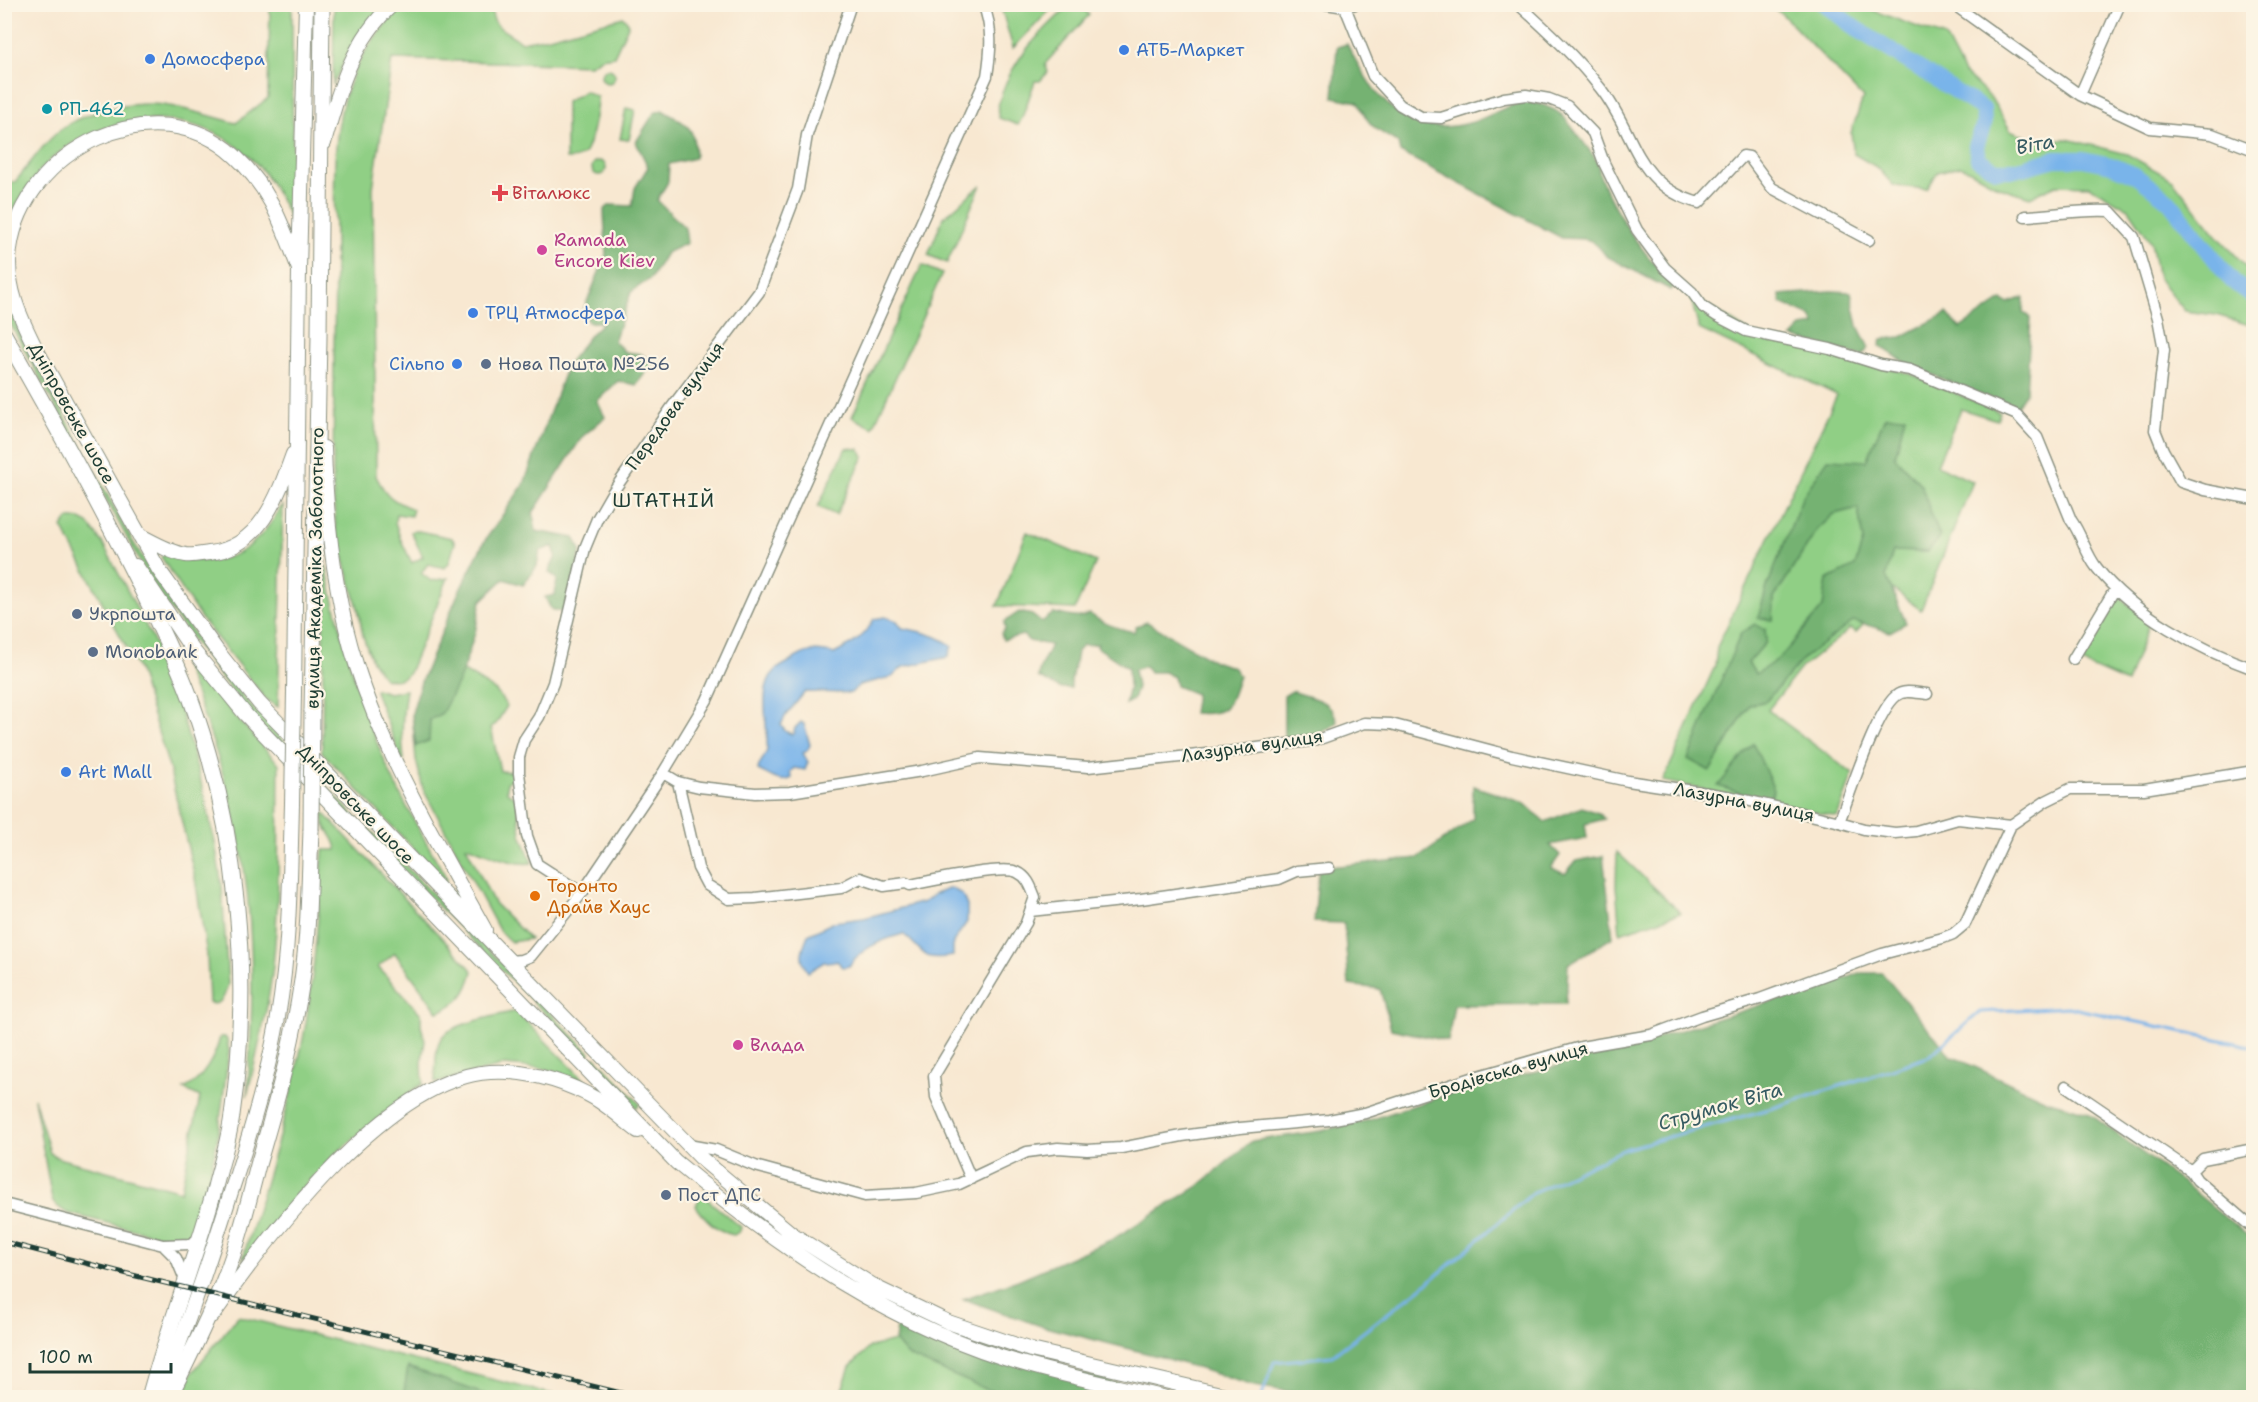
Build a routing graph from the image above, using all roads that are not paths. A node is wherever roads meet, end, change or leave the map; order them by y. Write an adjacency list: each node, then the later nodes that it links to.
1 (306, 4): 16 (main road, вулиця Академіка Заболотного)
2 (322, 4): 13 (highway, вулиця Академіка Заболотного)
3 (393, 4): 13 (main road)
4 (851, 4): 33 (street, Передова вулиця)
5 (983, 4): 28 (street)
6 (1326, 4): 10 (street)
7 (1518, 4): 15 (street)
8 (1953, 4): 11 (street)
9 (2120, 4): 11 (street)
10 (1350, 6): 23 (street)
11 (2080, 95): 12 (street)
12 (2253, 150)
13 (320, 153): 18 (highway, вулиця Академіка Заболотного)
14 (2025, 216): 20 (street)
15 (1869, 240)
16 (299, 269): 19 (main road, вулиця Академіка Заболотного); 22 (main road, Дніпровське шосе)
17 (4, 334): 21 (highway, Дніпровське шосе)
18 (319, 337): 35 (main road); 48 (highway, вулиця Академіка Заболотного, bridge)
19 (297, 443): 22 (main road); 50 (main road, вулиця Академіка Заболотного, bridge)
20 (2253, 499)
21 (109, 524): 40 (main road, Дніпровське шосе); 45 (highway)
22 (139, 535): 35 (main road, Дніпровське шосе)
23 (2115, 589): 24 (street); 25 (street)
24 (2073, 659)
25 (2253, 669)
26 (1927, 694): 30 (street)
27 (2253, 771): 31 (street)
28 (663, 773): 29 (street, Лазурна вулиця); 33 (street)
29 (678, 782): 30 (street, Лазурна вулиця); 34 (street)
30 (1839, 822): 31 (street, Лазурна вулиця)
31 (2011, 825): 42 (street, Бродівська вулиця)
32 (1329, 868): 34 (street)
33 (582, 893): 36 (street)
34 (1030, 911): 42 (street)
35 (493, 945): 36 (main road, Дніпровське шосе)
36 (509, 962): 38 (main road, Дніпровське шосе)
37 (2066, 1086): 41 (street)
38 (688, 1145): 42 (street, Бродівська вулиця); 53 (main road, Дніпровське шосе)
39 (2253, 1149): 41 (street)
40 (676, 1162): 48 (main road); 52 (main road, Дніпровське шосе)
41 (2191, 1171): 44 (street)
42 (971, 1179)
43 (4, 1204): 46 (street)
44 (2253, 1229)
45 (201, 1238): 46 (street); 47 (highway)
46 (163, 1245): 47 (street)
47 (186, 1283): 49 (highway)
48 (204, 1329): 51 (highway, вулиця Академіка Заболотного)
49 (149, 1398)
50 (158, 1398)
51 (170, 1398)
52 (1166, 1398)
53 (1238, 1398)

